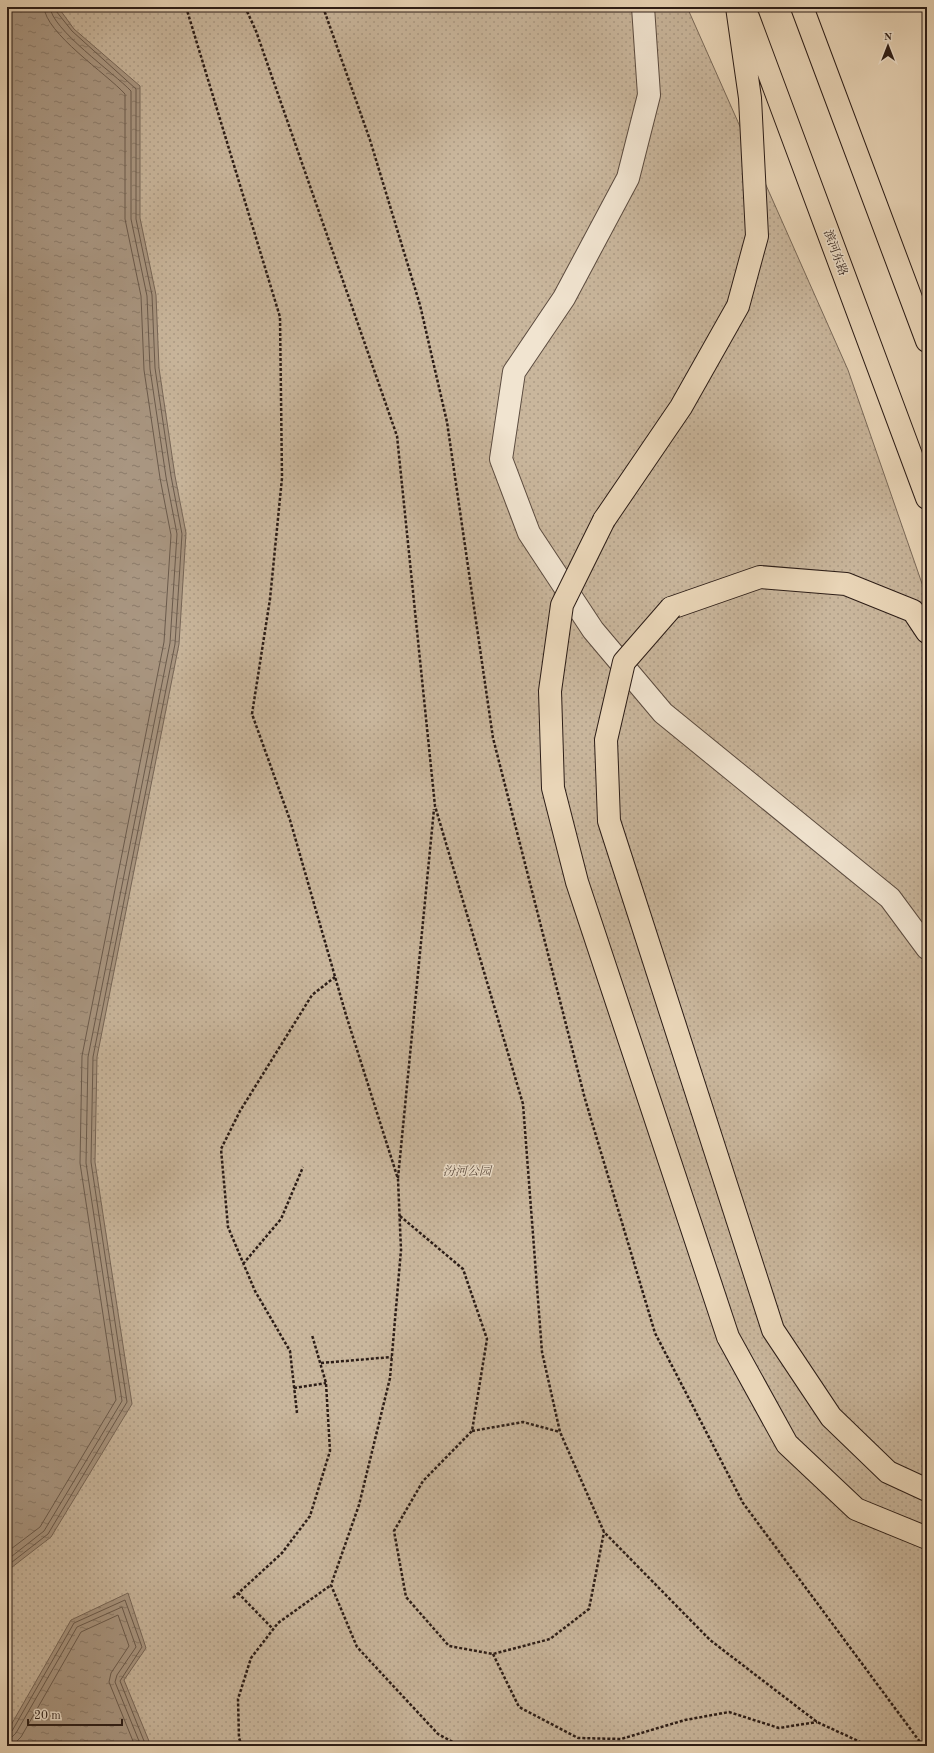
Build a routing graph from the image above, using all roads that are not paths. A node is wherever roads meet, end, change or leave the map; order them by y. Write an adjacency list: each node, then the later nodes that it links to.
1 (643, 7): 8 (lane)
2 (737, 7): 10 (highway, bridge)
3 (744, 7): 6 (highway, 滨河东路)
4 (802, 7): 5 (highway)
5 (927, 341)
6 (927, 498)
7 (927, 632): 9 (highway, bridge)
8 (927, 948)
9 (927, 1490)
10 (927, 1538)

